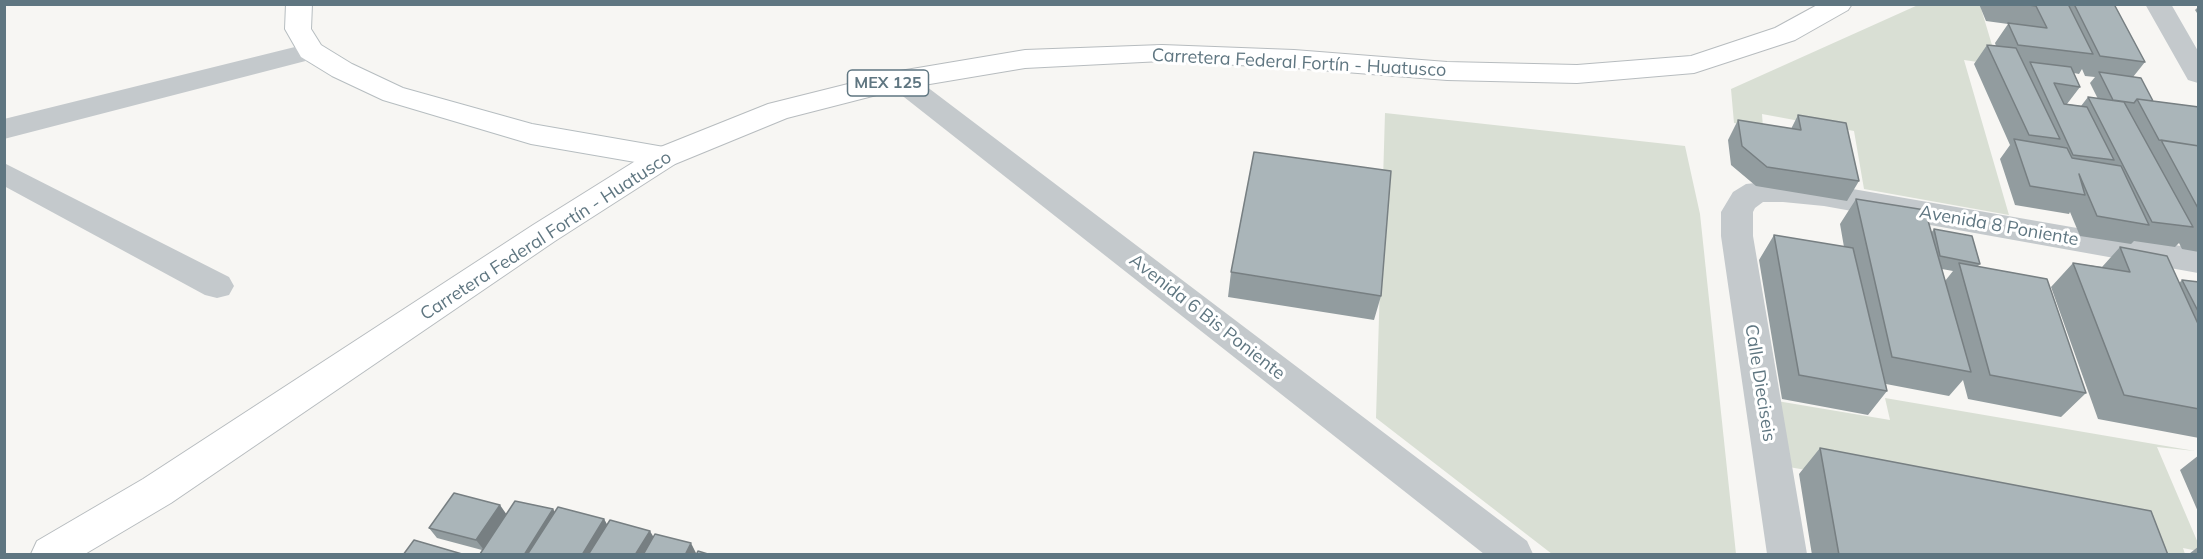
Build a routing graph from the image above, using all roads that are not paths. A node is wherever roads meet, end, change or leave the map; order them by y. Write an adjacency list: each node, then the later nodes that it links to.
1 (299, 4): 4 (main road)
2 (1839, 4): 6 (main road, Carretera Federal Fortín - Huatusco / MEX 125)
3 (2158, 4): 5 (street)
4 (311, 51): 7 (street); 8 (main road)
5 (2199, 74)
6 (900, 80): 8 (main road, Carretera Federal Fortín - Huatusco / MEX 125); 14 (street, Avenida 6 Bis Poniente)
7 (4, 129)
8 (664, 157): 13 (main road, Carretera Federal Fortín - Huatusco / MEX 125)
9 (4, 173): 12 (street)
10 (1737, 212): 11 (street, Avenida 8 Poniente); 15 (street, Calle Dieciseis)
11 (2199, 261)
12 (217, 286)
13 (51, 555)
14 (1513, 555)
15 (1787, 555)

